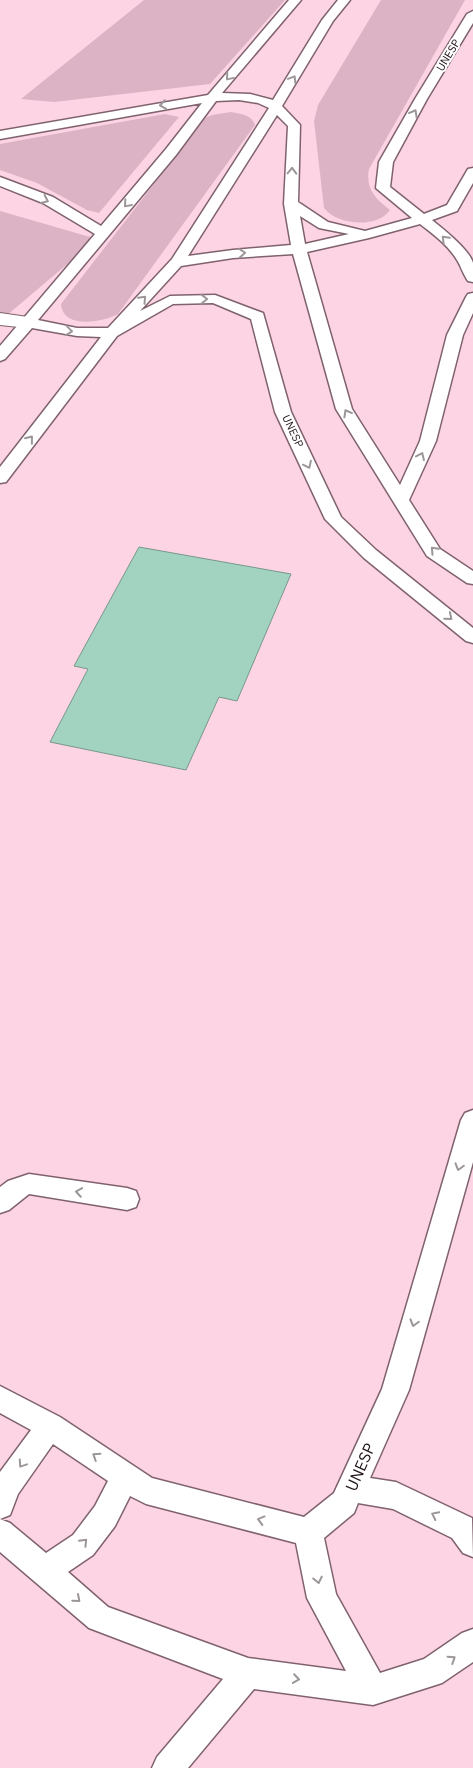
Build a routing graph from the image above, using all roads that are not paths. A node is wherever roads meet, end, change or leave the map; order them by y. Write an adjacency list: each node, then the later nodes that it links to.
1 (295, 0): 4 (lane, one-way to 4)
2 (344, 0): 5 (lane, UNESP, one-way to 2)
3 (473, 14): 10 (lane, UNESP, one-way to 3)
4 (212, 98): 5 (lane); 6 (lane, one-way to 6); 11 (lane, one-way to 11)
5 (276, 107): 9 (lane, one-way to 5); 14 (lane, UNESP)
6 (0, 135)
7 (473, 172): 10 (lane)
8 (0, 181): 11 (lane, one-way to 11)
9 (291, 204): 12 (lane); 13 (lane)
10 (422, 219): 12 (lane); 15 (lane, UNESP, one-way to 10)
11 (102, 233): 18 (lane)
12 (369, 234): 13 (lane)
13 (299, 249): 14 (lane, one-way to 13); 22 (lane, one-way to 13)
14 (177, 262): 19 (lane, UNESP, one-way to 14)
15 (473, 278)
16 (473, 297): 22 (lane, one-way to 16)
17 (0, 319): 18 (street)
18 (28, 322): 19 (lane, one-way to 19); 20 (lane)
19 (112, 333): 21 (lane, UNESP, one-way to 19); 24 (lane, UNESP, one-way to 24)
20 (0, 356)
21 (0, 478)
22 (401, 500): 23 (lane, one-way to 22)
23 (473, 579)
24 (473, 637)
25 (473, 1120): 31 (lane, UNESP, one-way to 31)
26 (127, 1199): 27 (lane, one-way to 27)
27 (0, 1202)
28 (0, 1398): 29 (lane)
29 (50, 1426): 30 (lane, one-way to 29); 32 (lane, one-way to 32)
30 (126, 1475): 33 (lane, one-way to 30); 36 (lane, one-way to 30)
31 (351, 1488): 33 (lane, UNESP); 35 (lane, one-way to 31)
32 (0, 1505)
33 (308, 1532): 39 (lane, one-way to 39)
34 (0, 1533): 36 (lane)
35 (473, 1542)
36 (45, 1571): 38 (lane, one-way to 38)
37 (473, 1644): 39 (lane, one-way to 37)
38 (248, 1673): 39 (lane, one-way to 39); 40 (lane)
39 (373, 1690)
40 (168, 1768)

